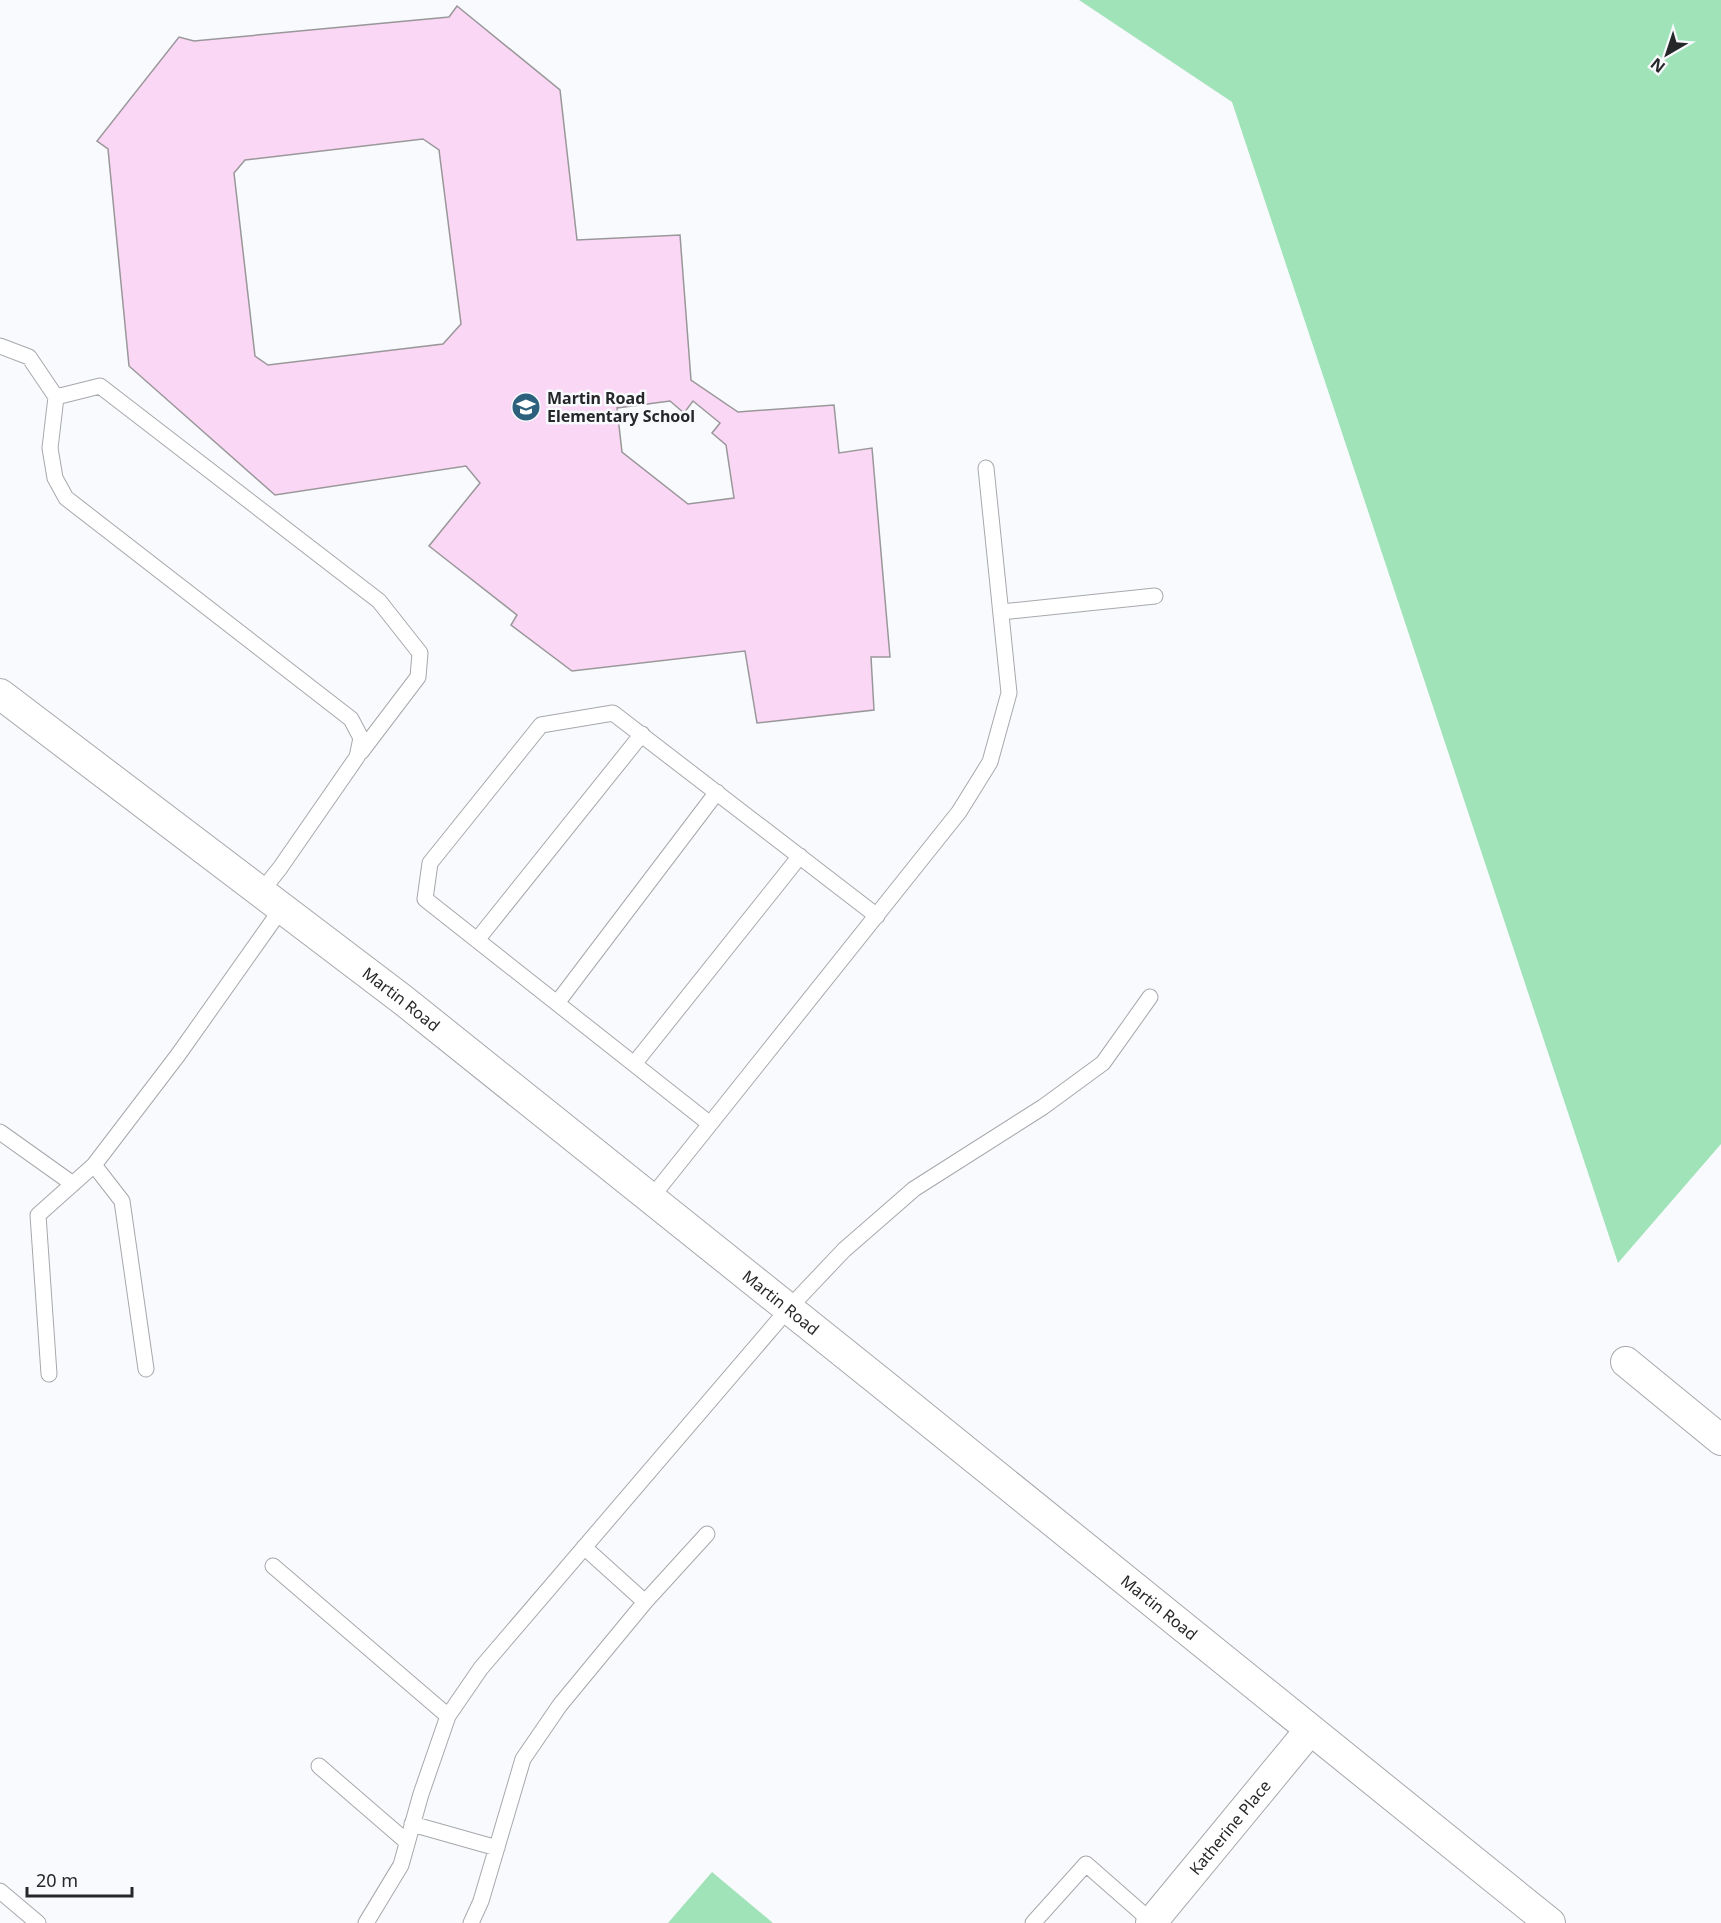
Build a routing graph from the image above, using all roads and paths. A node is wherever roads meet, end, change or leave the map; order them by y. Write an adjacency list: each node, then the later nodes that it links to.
1 (0, 346): 2 (lane)
2 (56, 398): 8 (lane); 8 (lane)
3 (986, 468): 5 (lane)
4 (1155, 596): 5 (lane)
5 (1000, 612): 12 (lane)
6 (0, 694): 11 (street, Martin Road)
7 (642, 734): 9 (lane); 13 (lane); 13 (lane)
8 (357, 757): 11 (lane)
9 (717, 792): 10 (lane); 15 (lane)
10 (800, 856): 12 (lane); 16 (lane)
11 (272, 900): 19 (lane); 21 (street, Martin Road)
12 (877, 916): 17 (lane)
13 (477, 940): 15 (lane)
14 (1150, 997): 22 (lane)
15 (557, 1003): 16 (lane)
16 (634, 1064): 17 (lane)
17 (710, 1124): 21 (lane)
18 (0, 1132): 20 (lane)
19 (94, 1165): 20 (lane); 24 (lane)
20 (73, 1184): 25 (lane)
21 (651, 1198): 22 (street, Martin Road)
22 (789, 1308): 28 (lane); 32 (street, Martin Road)
23 (1626, 1362): 26 (street)
24 (146, 1370)
25 (49, 1374)
26 (1721, 1440)
27 (707, 1534): 30 (lane)
28 (584, 1547): 30 (lane); 31 (lane)
29 (273, 1566): 31 (lane)
30 (645, 1602): 36 (lane)
31 (448, 1716): 34 (lane)
32 (1310, 1730): 38 (street, Katherine Place); 43 (street, Martin Road)
33 (319, 1766): 35 (lane)
34 (412, 1824): 35 (lane); 36 (lane)
35 (407, 1842): 40 (lane)
36 (497, 1848): 41 (lane)
37 (0, 1891): 39 (lane)
38 (1151, 1922): 42 (lane)
39 (38, 1923)
40 (366, 1923)
41 (471, 1923)
42 (1033, 1923)
43 (1550, 1923)

